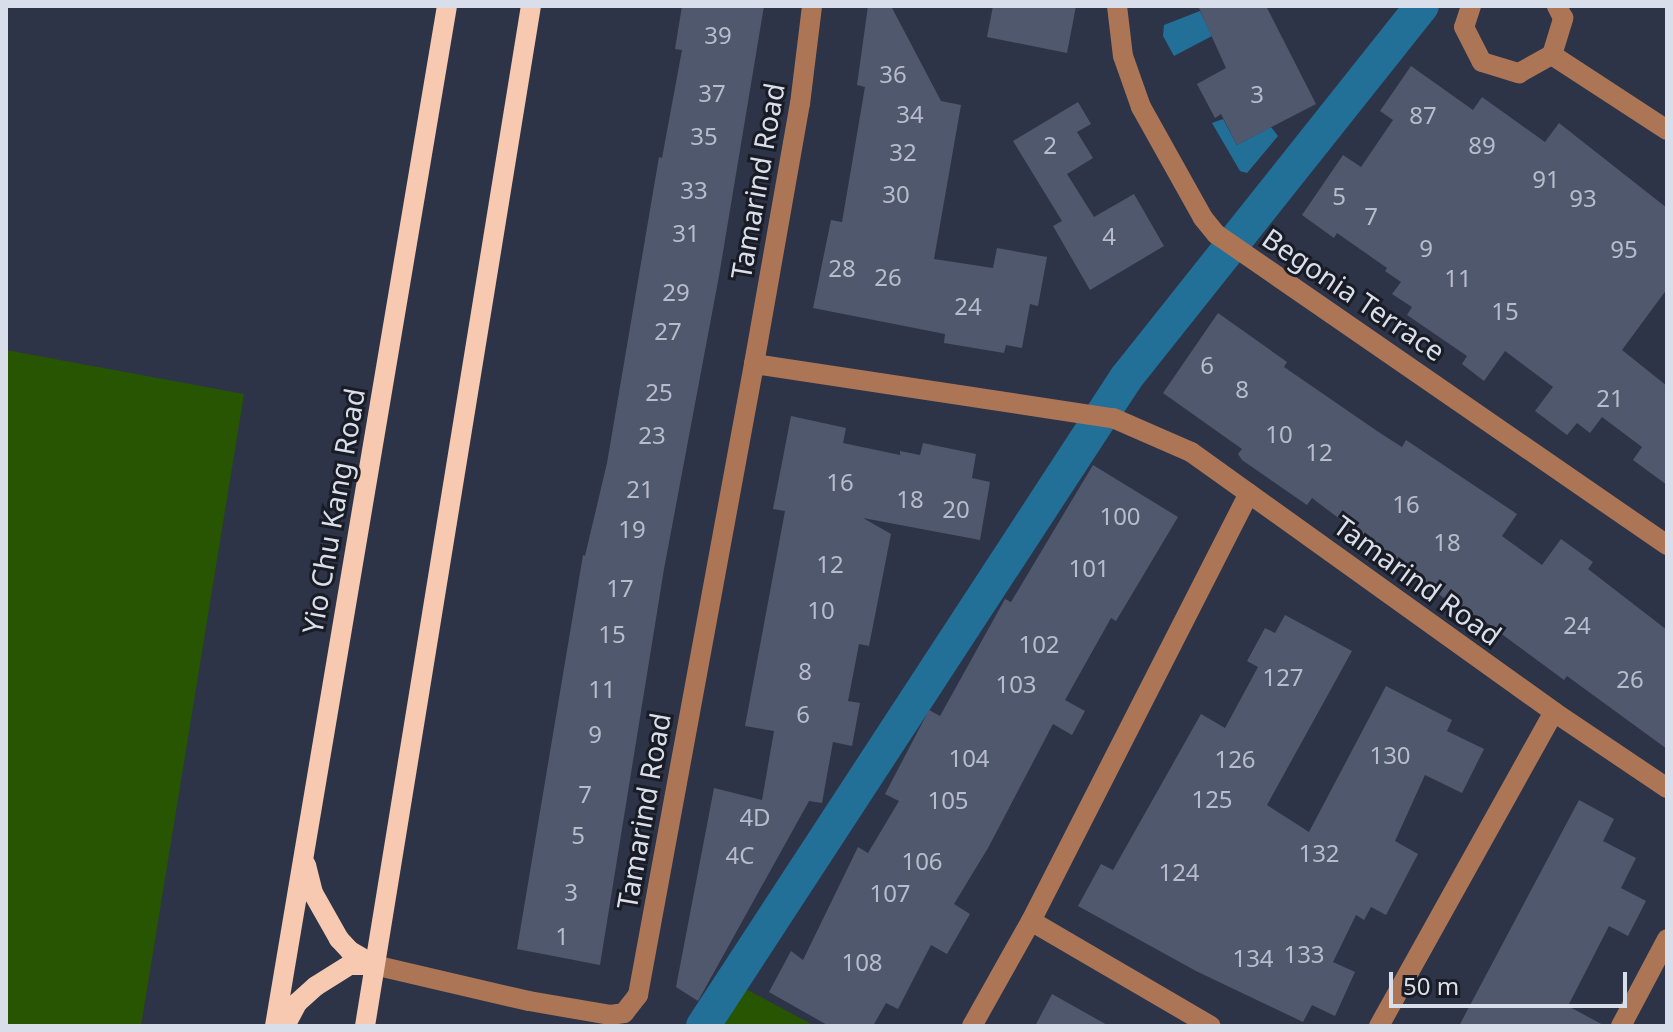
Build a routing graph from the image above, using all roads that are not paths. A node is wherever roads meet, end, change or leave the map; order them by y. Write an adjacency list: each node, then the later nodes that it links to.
1 (447, 6): 14 (main road, Yio Chu Kang Road)
2 (531, 6): 17 (main road)
3 (812, 6): 9 (street, Tamarind Road)
4 (1117, 6): 11 (street, Begonia Terrace)
5 (1471, 6): 7 (street)
6 (1557, 6): 7 (street)
7 (1552, 55): 8 (street)
8 (1667, 130)
9 (754, 364): 10 (street, Tamarind Road); 18 (street, Tamarind Road)
10 (1249, 493): 12 (street, Tamarind Road); 15 (street)
11 (1667, 545)
12 (1554, 712): 13 (street, Tamarind Road); 24 (street)
13 (1667, 788)
14 (304, 854): 17 (main road); 19 (main road, Yio Chu Kang Road)
15 (1031, 921): 22 (street); 23 (street)
16 (1667, 939): 25 (street)
17 (374, 965): 18 (street, Tamarind Road); 20 (main road); 21 (main road)
18 (622, 1020)
19 (275, 1026)
20 (285, 1026)
21 (365, 1026)
22 (972, 1026)
23 (1211, 1026)
24 (1379, 1026)
25 (1621, 1026)

